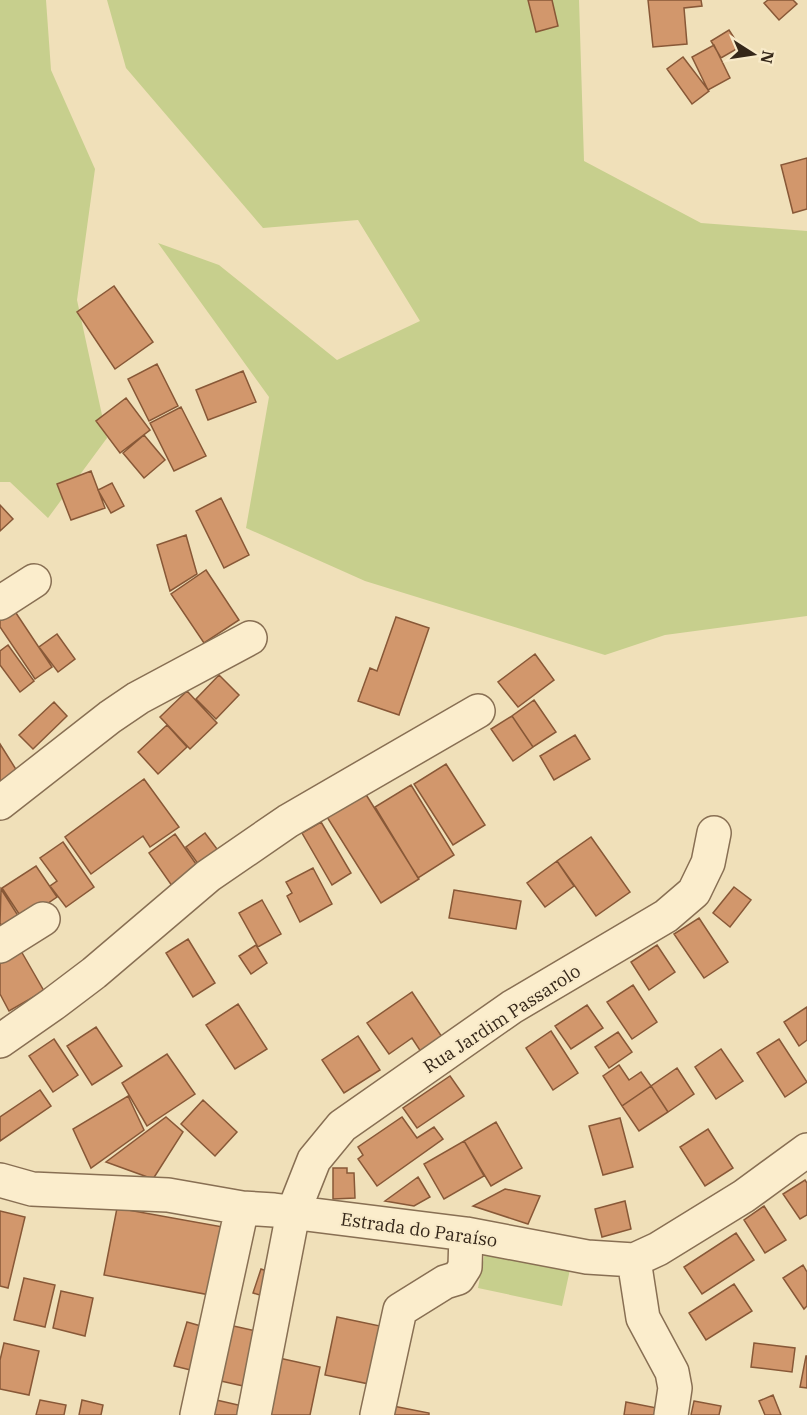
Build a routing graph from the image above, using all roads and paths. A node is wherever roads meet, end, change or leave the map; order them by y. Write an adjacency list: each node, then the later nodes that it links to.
1 (34, 581): 2 (street)
2 (0, 603)
3 (250, 638): 5 (street)
4 (478, 711): 9 (street)
5 (0, 803)
6 (714, 834): 13 (street, Rua Jardim Passarolo)
7 (42, 919): 8 (street)
8 (0, 946)
9 (0, 1041)
10 (807, 1150): 15 (street, Estrada do Paraíso)
11 (0, 1180): 12 (street, Estrada do Paraíso)
12 (242, 1208): 13 (street, Estrada do Paraíso); 16 (street)
13 (293, 1213): 14 (street, Estrada do Paraíso); 17 (street, Rua Jardim Passarolo)
14 (466, 1234): 15 (street, Estrada do Paraíso); 18 (street)
15 (634, 1260): 19 (street)
16 (197, 1415)
17 (254, 1415)
18 (377, 1415)
19 (671, 1415)

